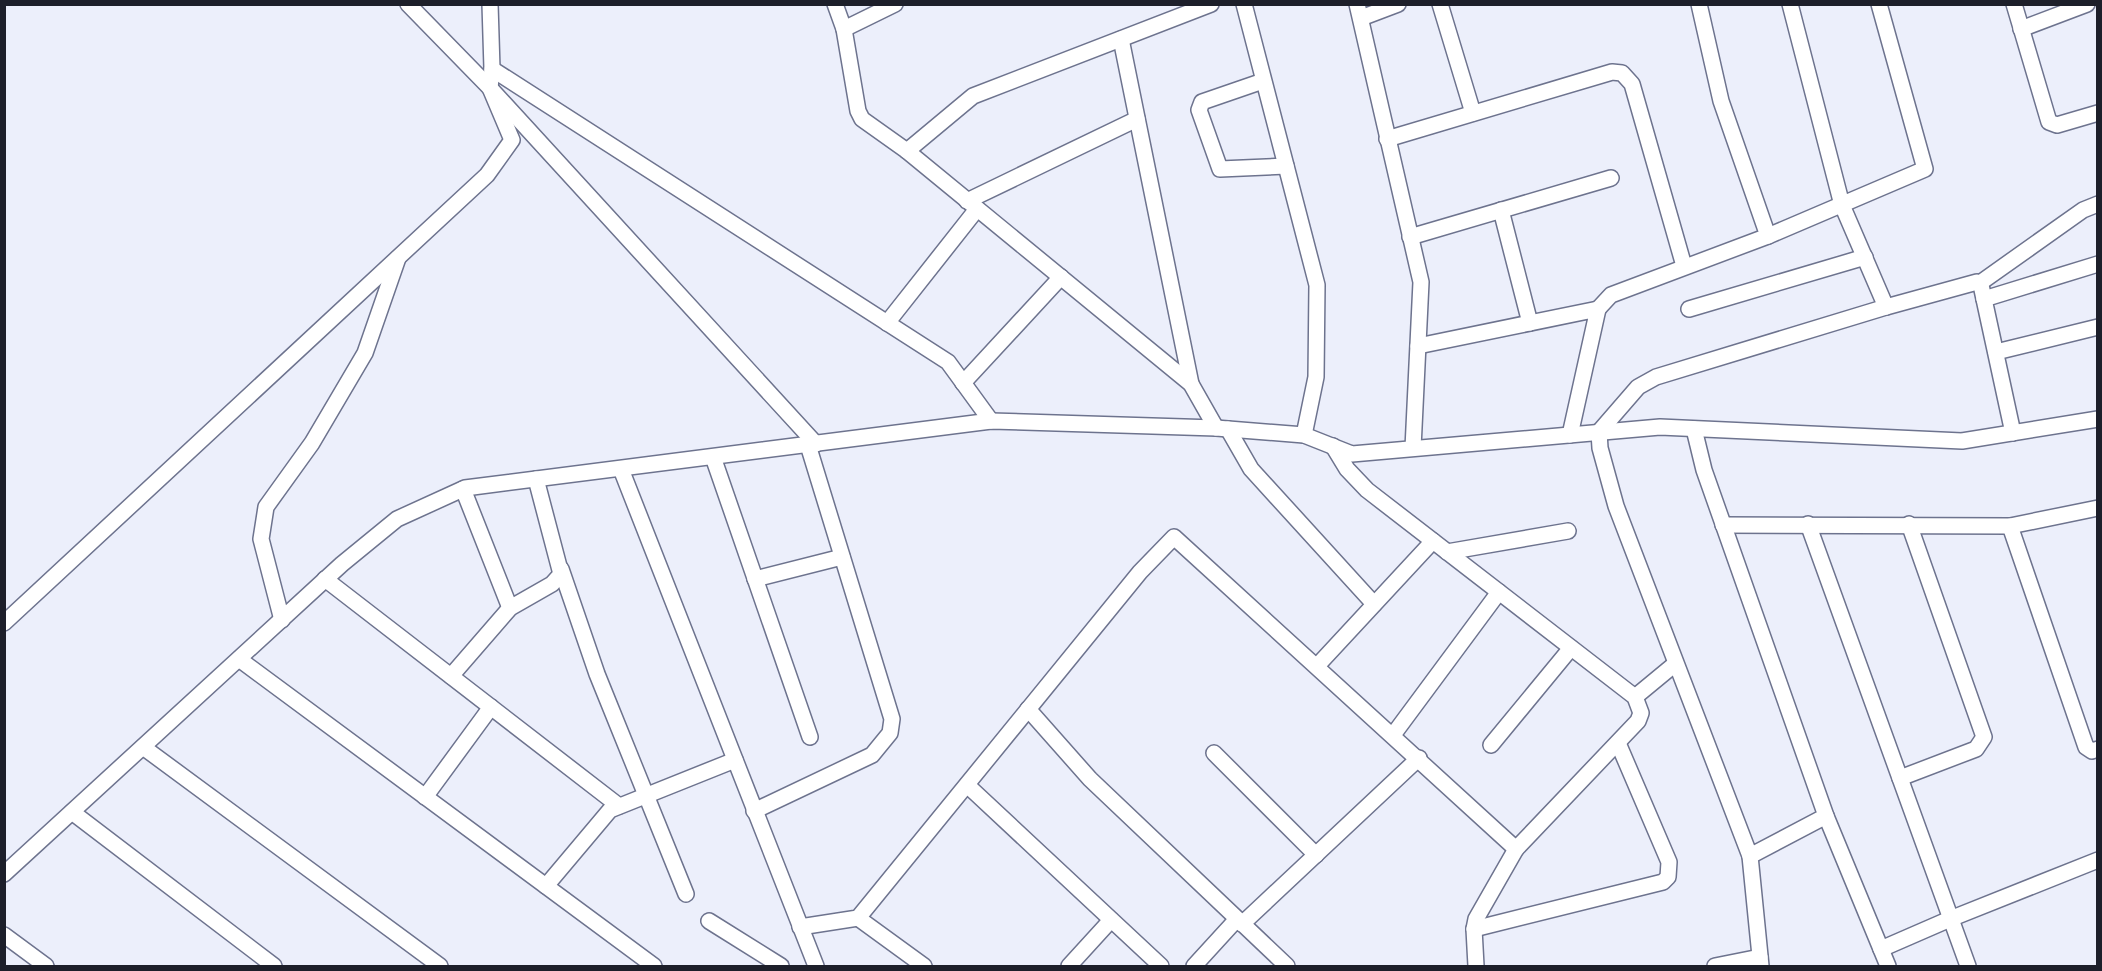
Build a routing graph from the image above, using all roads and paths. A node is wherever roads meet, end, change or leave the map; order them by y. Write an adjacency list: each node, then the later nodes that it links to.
1 (408, 4): 21 (street)
2 (490, 4): 19 (street)
3 (836, 4): 16 (street)
4 (895, 4): 16 (street)
5 (1210, 4): 14 (street)
6 (1244, 4): 20 (street)
7 (1398, 4): 15 (street)
8 (1440, 4): 22 (street)
9 (1699, 4): 33 (street)
10 (1790, 4): 31 (street)
11 (1879, 4): 31 (street)
12 (2014, 4): 17 (street)
13 (2087, 4): 17 (street)
14 (1186, 9): 18 (street)
15 (1359, 11): 25 (street)
16 (844, 29): 26 (street)
17 (2021, 29): 23 (street)
18 (1121, 39): 24 (street); 26 (street)
19 (492, 69): 21 (street); 45 (street)
20 (1263, 81): 27 (street); 27 (street)
21 (490, 88): 35 (street); 60 (street)
22 (1473, 113): 25 (street); 38 (street)
23 (2097, 113)
24 (1137, 119): 30 (street); 51 (street)
25 (1387, 139): 34 (street)
26 (907, 151): 30 (street)
27 (1286, 166): 58 (street)
28 (1611, 178): 32 (street)
29 (2097, 204): 40 (street)
30 (972, 205): 39 (street); 45 (street)
31 (1842, 205): 33 (street); 36 (street)
32 (1501, 210): 34 (street); 46 (street)
33 (1768, 236): 38 (street)
34 (1410, 237): 48 (street)
35 (398, 257): 82 (street); 83 (street)
36 (1864, 257): 42 (street); 44 (street)
37 (2097, 264): 41 (street)
38 (1684, 266): 43 (street)
39 (1061, 277): 50 (street); 51 (street)
40 (1980, 283): 41 (street); 42 (street)
41 (1984, 298): 49 (street)
42 (1886, 307): 56 (street)
43 (1598, 309): 46 (street); 59 (street)
44 (1689, 309)
45 (887, 323): 50 (street)
46 (1530, 323): 48 (street)
47 (2097, 327): 49 (street)
48 (1418, 346): 62 (street)
49 (1995, 352): 57 (street)
50 (963, 382): 53 (street)
51 (1191, 384): 54 (street)
52 (2097, 419): 57 (street)
53 (991, 421): 54 (street); 60 (street)
54 (1222, 428): 58 (street); 80 (street)
55 (1694, 429): 56 (street); 57 (street); 69 (street)
56 (1599, 432): 59 (street); 86 (street)
57 (2013, 433)
58 (1304, 435): 61 (street)
59 (1569, 435): 62 (street)
60 (812, 444): 63 (street); 75 (street)
61 (1333, 446): 62 (street); 73 (street)
62 (1413, 448)
63 (713, 457): 64 (street); 78 (street)
64 (621, 469): 65 (street); 100 (street)
65 (536, 479): 66 (street); 76 (street)
66 (463, 489): 77 (street); 81 (street)
67 (2097, 508): 71 (street)
68 (1909, 524): 70 (street); 71 (street); 101 (street)
69 (1723, 525): 70 (street); 108 (street)
70 (1808, 525): 101 (street)
71 (2010, 526): 97 (street)
72 (1568, 531): 74 (street)
73 (1433, 541): 74 (street); 80 (street)
74 (1447, 552): 79 (street)
75 (842, 557): 78 (street); 106 (street)
76 (561, 569): 81 (street); 103 (street)
77 (325, 579): 82 (street); 88 (street)
78 (755, 579): 93 (street)
79 (1499, 592): 84 (street); 92 (street)
80 (1374, 604): 87 (street)
81 (510, 608): 88 (street)
82 (282, 620): 85 (street)
83 (4, 623)
84 (1571, 648): 89 (street); 95 (street)
85 (239, 659): 96 (street); 104 (street)
86 (1675, 664): 89 (street); 111 (street)
87 (1317, 666): 91 (street); 92 (street)
88 (451, 676): 90 (street)
89 (1635, 697): 94 (street)
90 (491, 707): 104 (street); 105 (street)
91 (1028, 709): 102 (street); 120 (street)
92 (1393, 735): 99 (street)
93 (810, 737)
94 (1618, 743): 109 (street); 122 (street)
95 (1491, 745)
96 (143, 747): 107 (street); 129 (street)
97 (2097, 749)
98 (1214, 753): 110 (street)
99 (1419, 758): 109 (street); 110 (street)
100 (735, 760): 103 (street); 106 (street)
101 (1900, 778): 117 (street)
102 (967, 785): 116 (street); 118 (street)
103 (646, 795): 105 (street); 115 (street)
104 (425, 797): 114 (street)
105 (619, 806): 114 (street)
106 (754, 811): 121 (street)
107 (72, 812): 113 (street); 128 (street)
108 (1826, 816): 111 (street); 124 (street)
109 (1516, 849): 122 (street)
110 (1316, 855): 120 (street)
111 (1750, 856): 125 (street)
112 (2097, 860): 117 (street)
113 (4, 874)
114 (546, 886): 130 (street)
115 (686, 894)
116 (858, 918): 121 (street); 132 (street)
117 (1950, 919): 124 (street); 140 (street)
118 (1111, 920): 133 (street); 134 (street)
119 (709, 921): 131 (street)
120 (1240, 921): 135 (street); 136 (street)
121 (800, 927): 126 (street)
122 (1474, 928): 137 (street)
123 (4, 935): 127 (street)
124 (1881, 950): 139 (street)
125 (1761, 962): 138 (street)
126 (810, 963)
127 (46, 966)
128 (274, 966)
129 (440, 966)
130 (654, 966)
131 (781, 966)
132 (924, 966)
133 (1069, 966)
134 (1161, 966)
135 (1194, 966)
136 (1287, 966)
137 (1476, 966)
138 (1715, 966)
139 (1888, 966)
140 (1968, 966)

